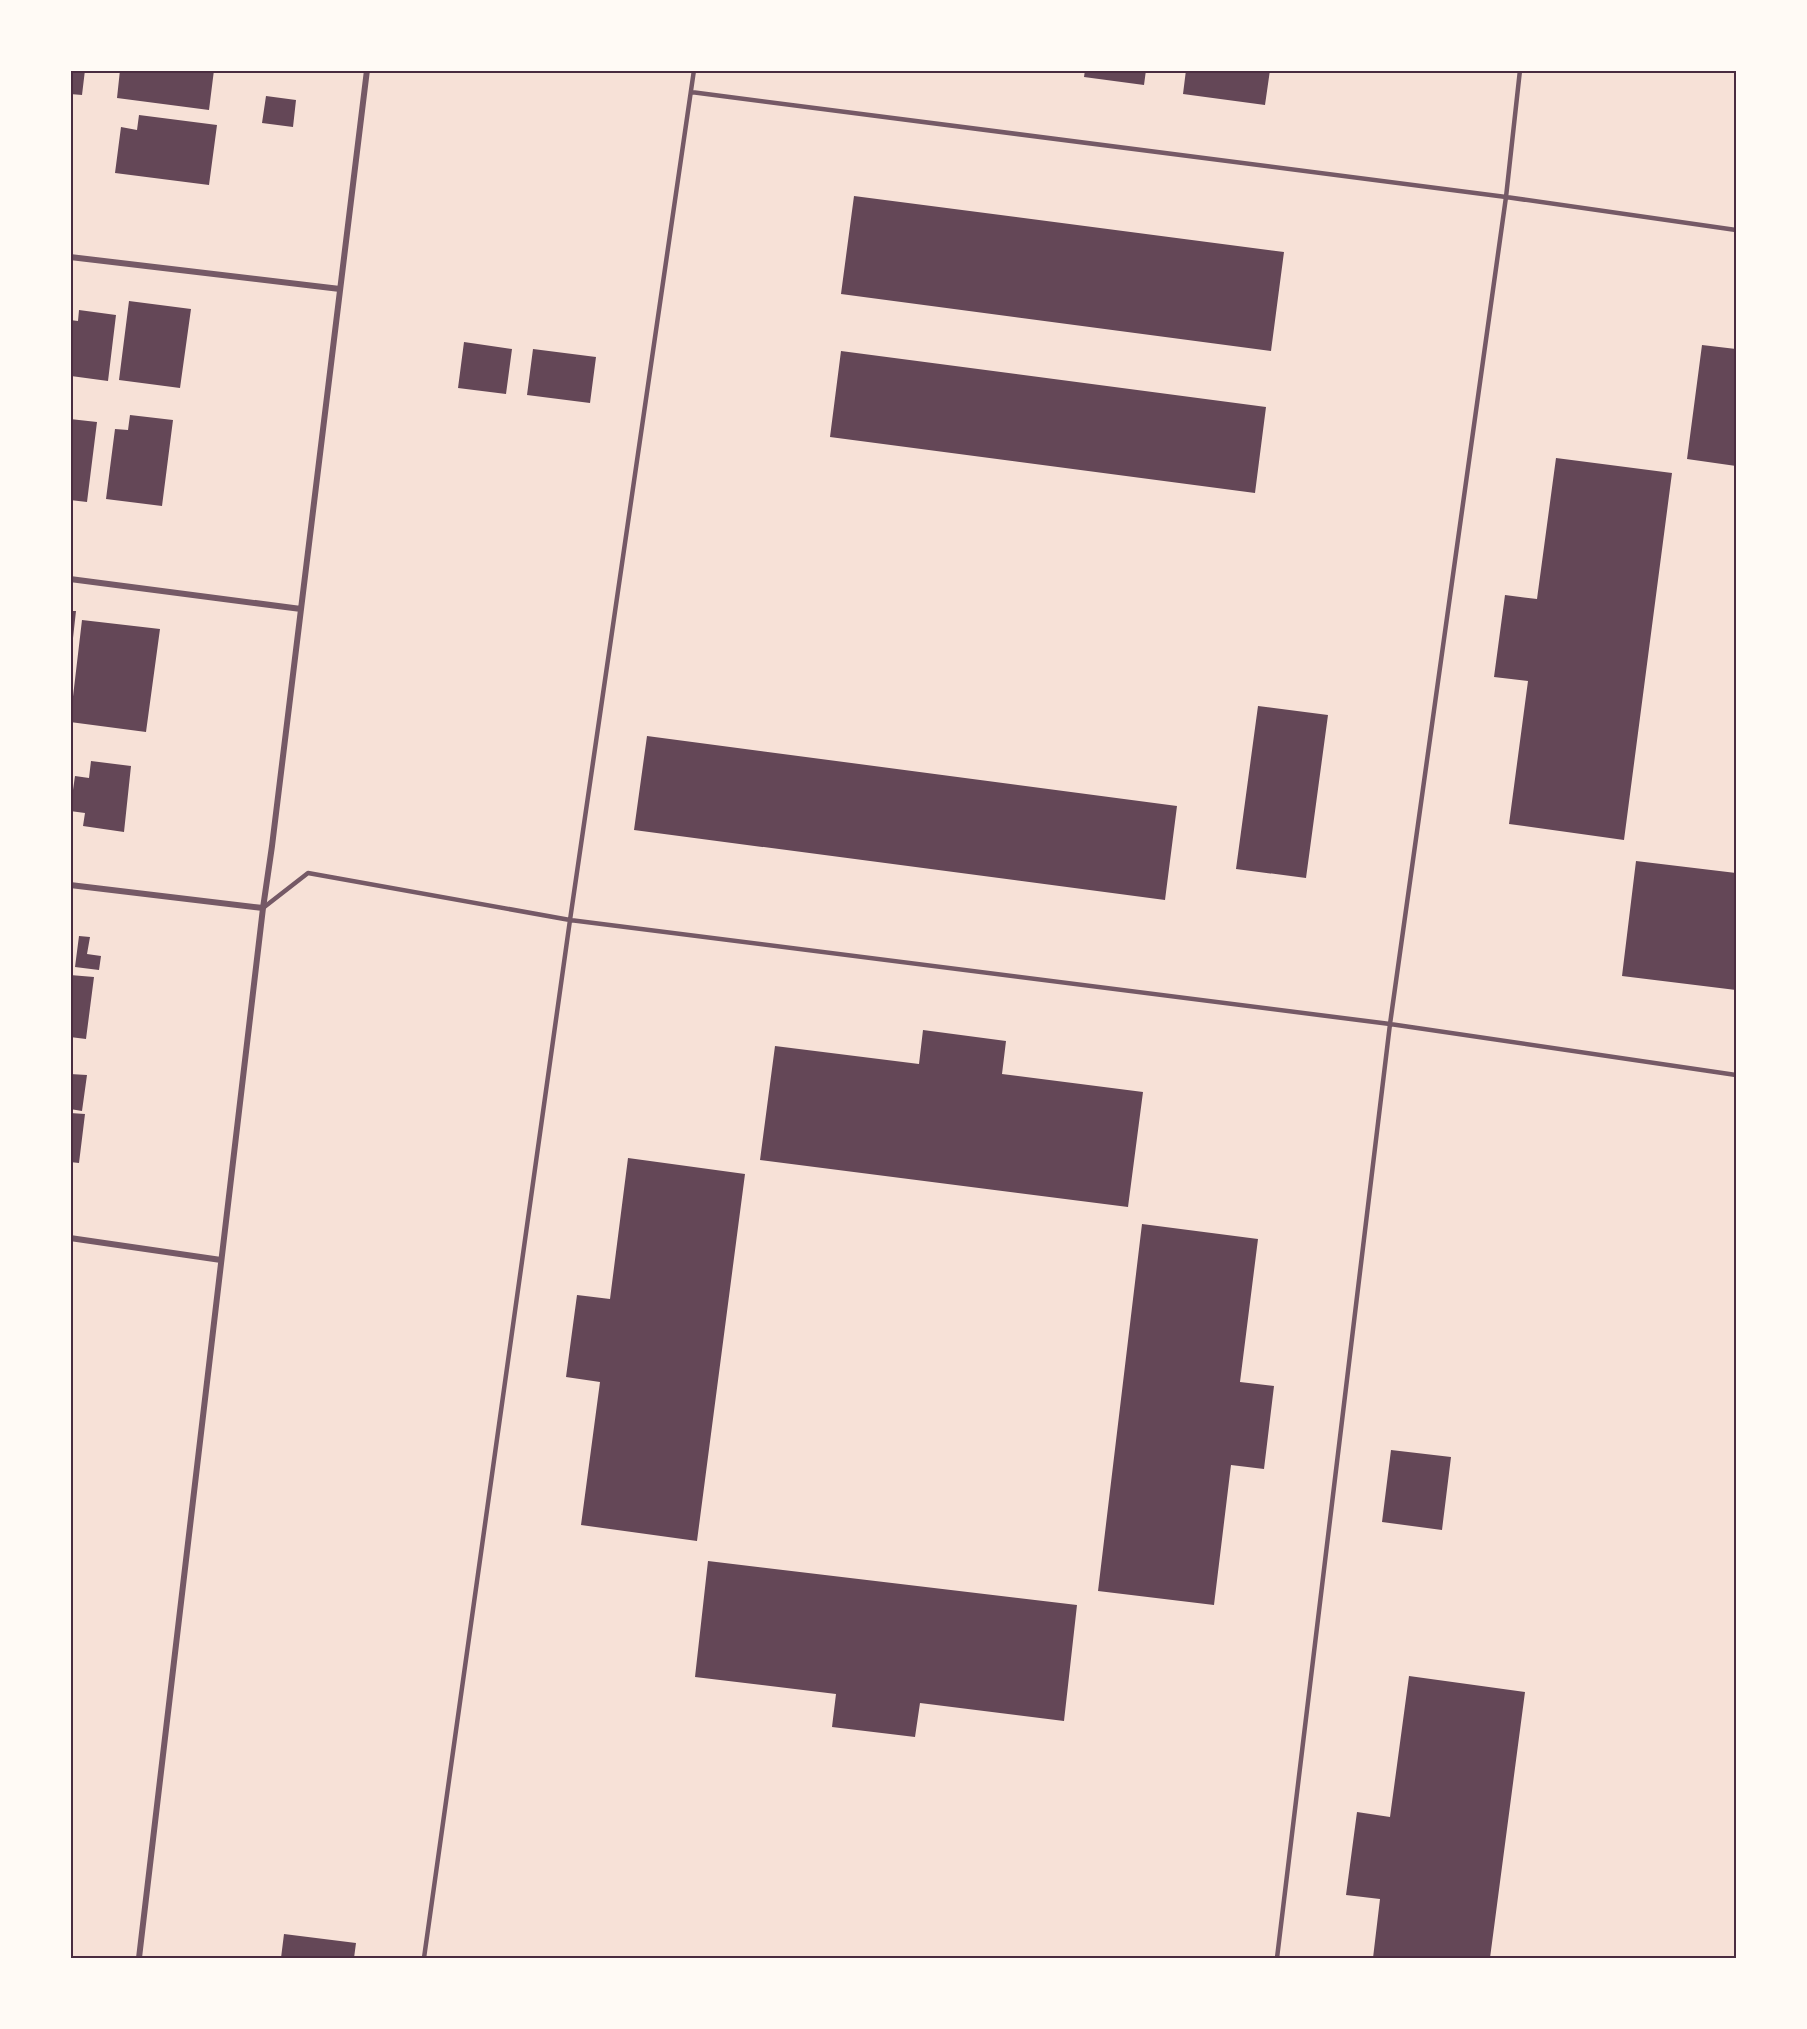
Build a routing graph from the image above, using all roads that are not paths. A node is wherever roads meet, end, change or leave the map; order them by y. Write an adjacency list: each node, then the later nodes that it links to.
1 (367, 70): 8 (street)
2 (694, 70): 4 (lane)
3 (1520, 70): 5 (lane)
4 (692, 92): 5 (lane); 13 (lane)
5 (1506, 197): 6 (lane); 14 (lane)
6 (1737, 230)
7 (70, 257): 8 (street)
8 (340, 289): 10 (street)
9 (70, 579): 10 (street)
10 (301, 609): 12 (street)
11 (70, 885): 12 (street)
12 (263, 908): 13 (lane); 17 (street)
13 (570, 920): 14 (lane); 19 (lane)
14 (1390, 1024): 15 (lane); 20 (lane)
15 (1737, 1075)
16 (70, 1238): 17 (street)
17 (221, 1260): 18 (street)
18 (139, 1959)
19 (423, 1959)
20 (1277, 1959)

